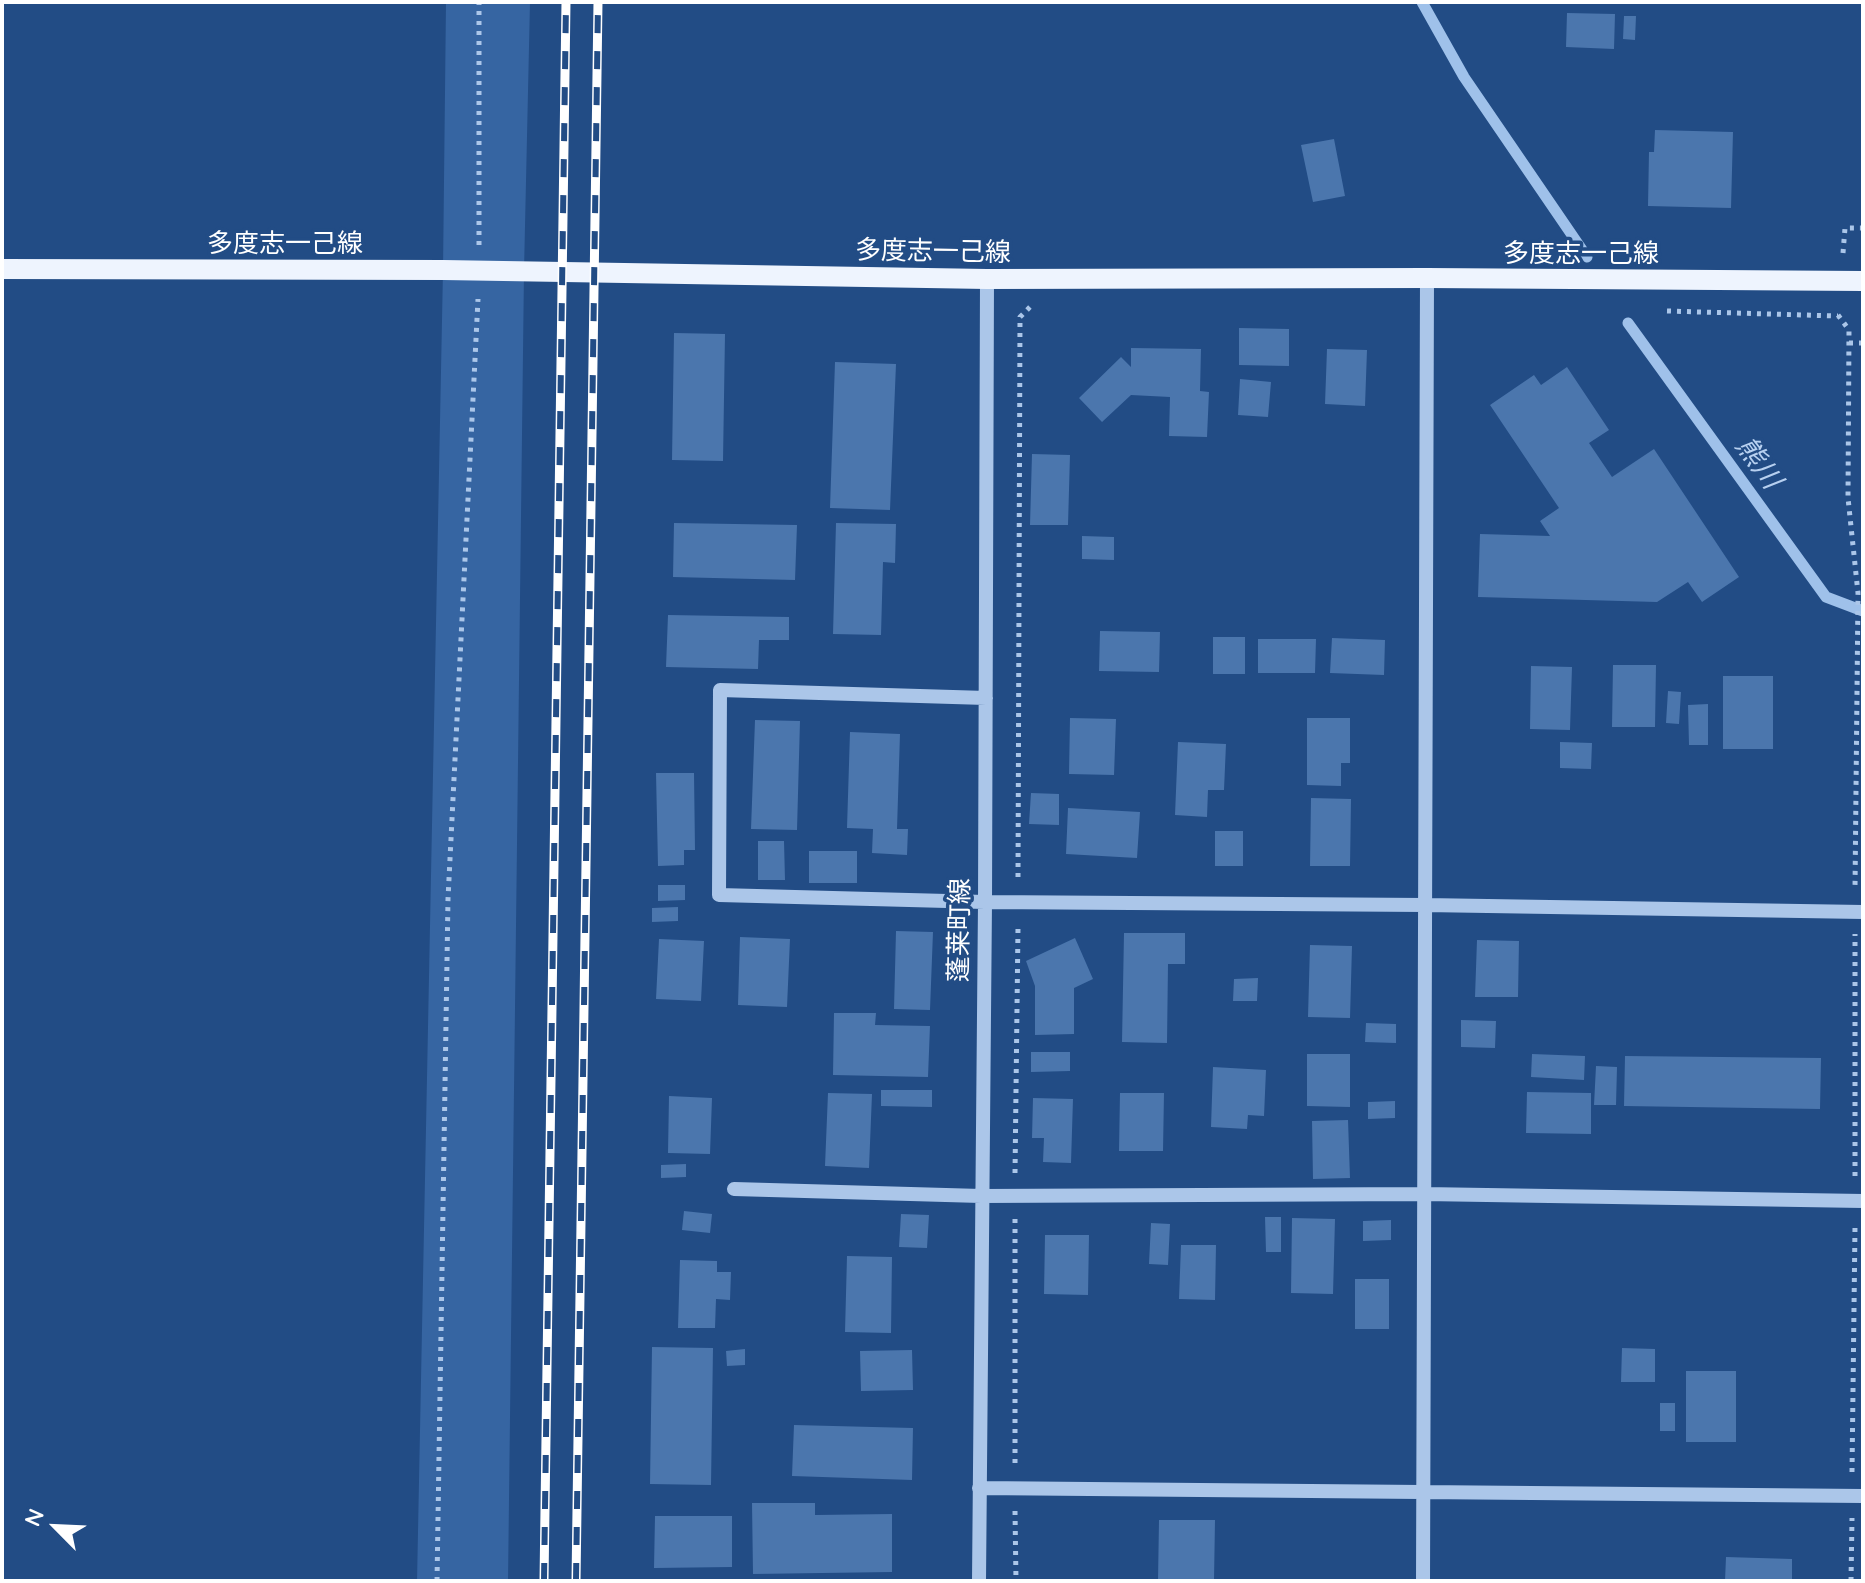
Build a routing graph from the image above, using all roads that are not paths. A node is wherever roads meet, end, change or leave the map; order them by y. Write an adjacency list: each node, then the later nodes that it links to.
1 (2, 269): 3 (main road, 多度志一己線)
2 (1427, 278): 3 (main road, 多度志一己線); 4 (main road, 多度志一己線); 7 (street)
3 (987, 279): 5 (street, 蓬莱町線)
4 (1863, 281)
5 (986, 698): 6 (street, 蓬莱町線); 6 (street)
6 (985, 902): 7 (street); 11 (street, 蓬莱町線)
7 (1425, 905): 8 (street); 10 (street)
8 (1859, 912)
9 (734, 1189): 11 (street)
10 (1424, 1194): 11 (street); 12 (street); 14 (street)
11 (981, 1196): 13 (street, 蓬莱町線)
12 (1859, 1201)
13 (979, 1488): 14 (street); 16 (street, 蓬莱町線)
14 (1423, 1492): 15 (street); 17 (street)
15 (1857, 1496)
16 (979, 1581)
17 (1423, 1581)

